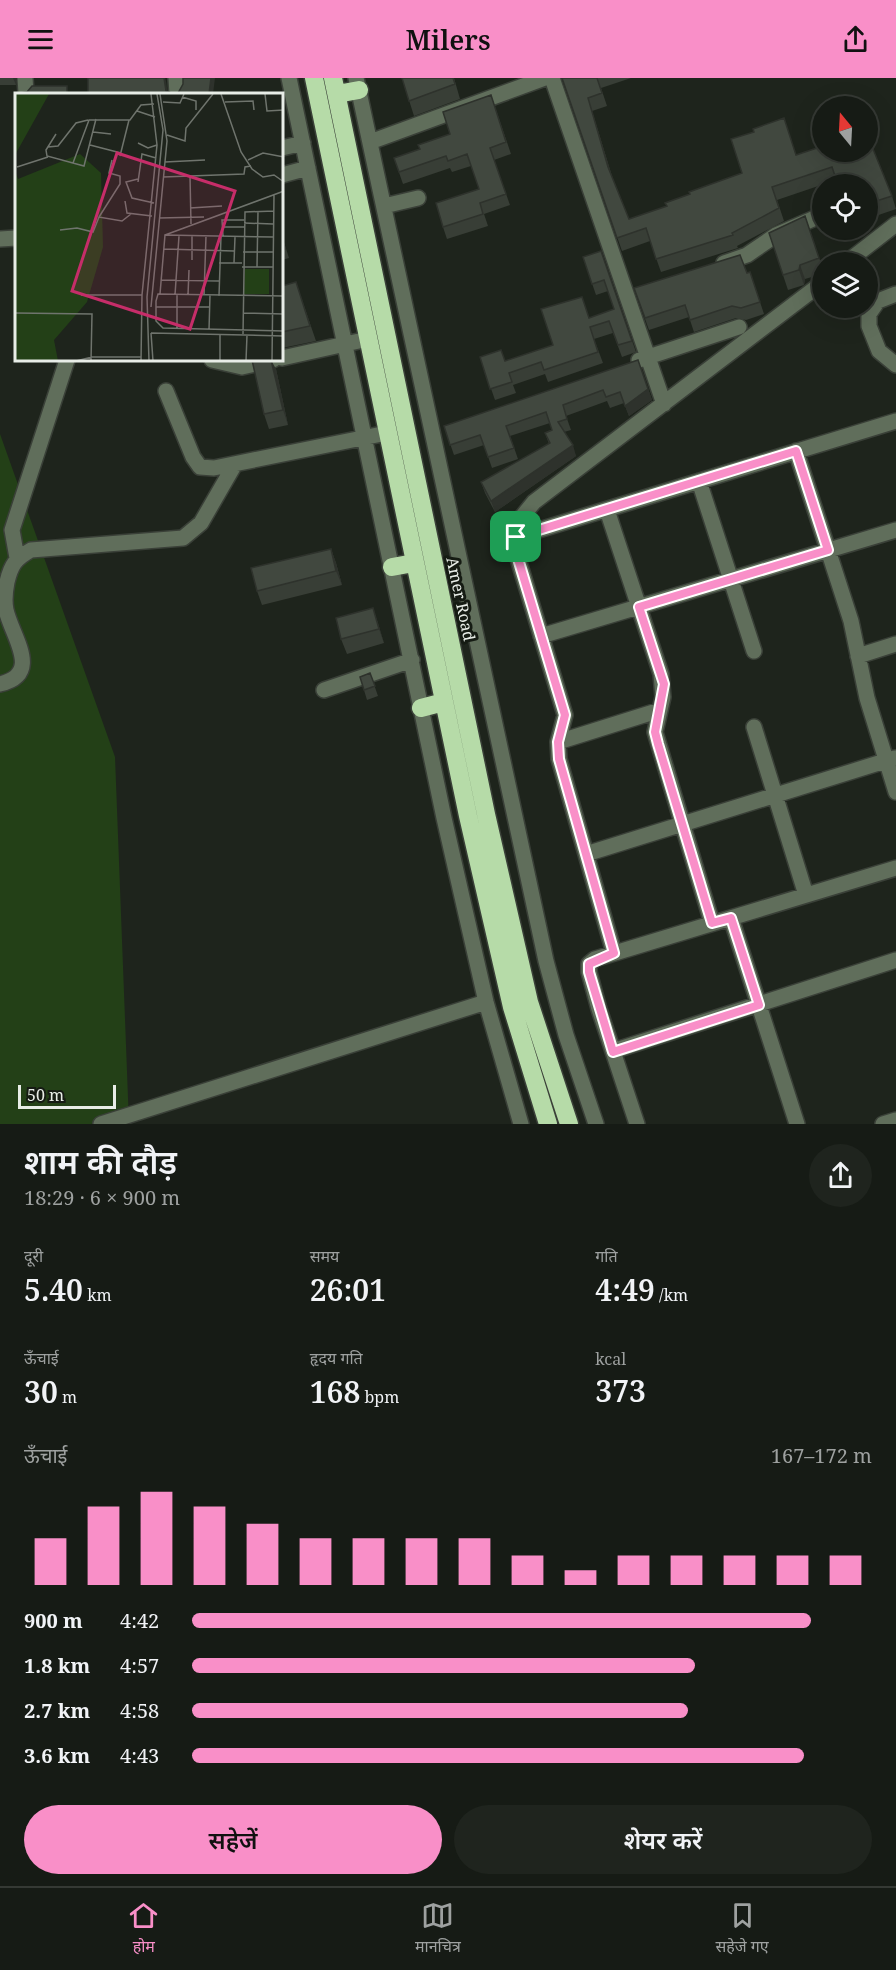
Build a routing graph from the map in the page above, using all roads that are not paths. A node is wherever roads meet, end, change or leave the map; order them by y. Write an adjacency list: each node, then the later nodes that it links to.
1 (176, 78): 8 (street)
2 (290, 78): 10 (street)
3 (314, 78): 25 (highway)
4 (545, 78): 9 (street)
5 (552, 78): 28 (street)
6 (357, 84): 7 (highway); 9 (street)
7 (335, 86): 82 (highway, Amer Road)
8 (177, 93)
9 (370, 142): 15 (street)
10 (303, 143): 11 (street); 12 (street)
11 (284, 148)
12 (308, 168): 13 (street); 26 (street)
13 (284, 174)
14 (418, 198): 15 (street)
15 (384, 206): 83 (street)
16 (812, 219): 21 (street)
17 (896, 224): 20 (street)
18 (15, 238): 19 (street)
19 (0, 239)
20 (860, 252)
21 (709, 267)
22 (812, 291): 36 (street)
23 (896, 294): 27 (street)
24 (739, 327): 28 (street)
25 (368, 339): 26 (street); 38 (highway)
26 (345, 343): 29 (street); 39 (street)
27 (890, 352): 33 (street)
28 (648, 357): 34 (street); 36 (street)
29 (284, 358)
30 (66, 362): 47 (street)
31 (221, 362): 32 (street)
32 (264, 362)
33 (896, 365)
34 (621, 367)
35 (166, 392): 41 (street)
36 (664, 404): 45 (street)
37 (896, 421): 40 (street)
38 (387, 432): 39 (street); 48 (highway)
39 (365, 436): 41 (street); 49 (street)
40 (796, 451): 42 (street); 46 (street)
41 (235, 464): 47 (street)
42 (699, 481): 43 (street); 50 (street)
43 (607, 510): 45 (street); 51 (street)
44 (896, 530): 46 (street)
45 (516, 537): 52 (street)
46 (828, 550): 50 (street); 55 (street)
47 (17, 558): 57 (street)
48 (414, 563): 49 (highway); 59 (highway)
49 (392, 567): 56 (street)
50 (731, 579): 51 (street); 54 (street)
51 (639, 607): 52 (street); 61 (street)
52 (541, 636): 63 (street)
53 (896, 644): 55 (street)
54 (754, 651)
55 (858, 656): 64 (street)
56 (411, 660): 58 (street); 60 (street)
57 (0, 684)
58 (324, 690)
59 (444, 702): 60 (highway); 81 (highway)
60 (422, 708): 75 (street)
61 (660, 710): 63 (street); 67 (street)
62 (754, 727): 66 (street)
63 (558, 742): 68 (street)
64 (891, 759): 65 (street); 66 (street)
65 (896, 792)
66 (775, 795): 67 (street); 70 (street)
67 (683, 824): 68 (street); 72 (street)
68 (586, 854): 73 (street)
69 (896, 868): 70 (street)
70 (806, 895): 71 (street)
71 (731, 918): 72 (street); 76 (street)
72 (712, 923): 73 (street)
73 (614, 953): 77 (street)
74 (896, 960): 76 (street)
75 (486, 1002): 79 (street); 80 (street)
76 (759, 1005): 77 (street); 85 (street)
77 (613, 1052): 84 (street)
78 (896, 1120): 86 (street)
79 (101, 1124)
80 (521, 1124)
81 (548, 1124)
82 (569, 1124)
83 (596, 1124)
84 (637, 1124)
85 (797, 1124)
86 (883, 1124)

